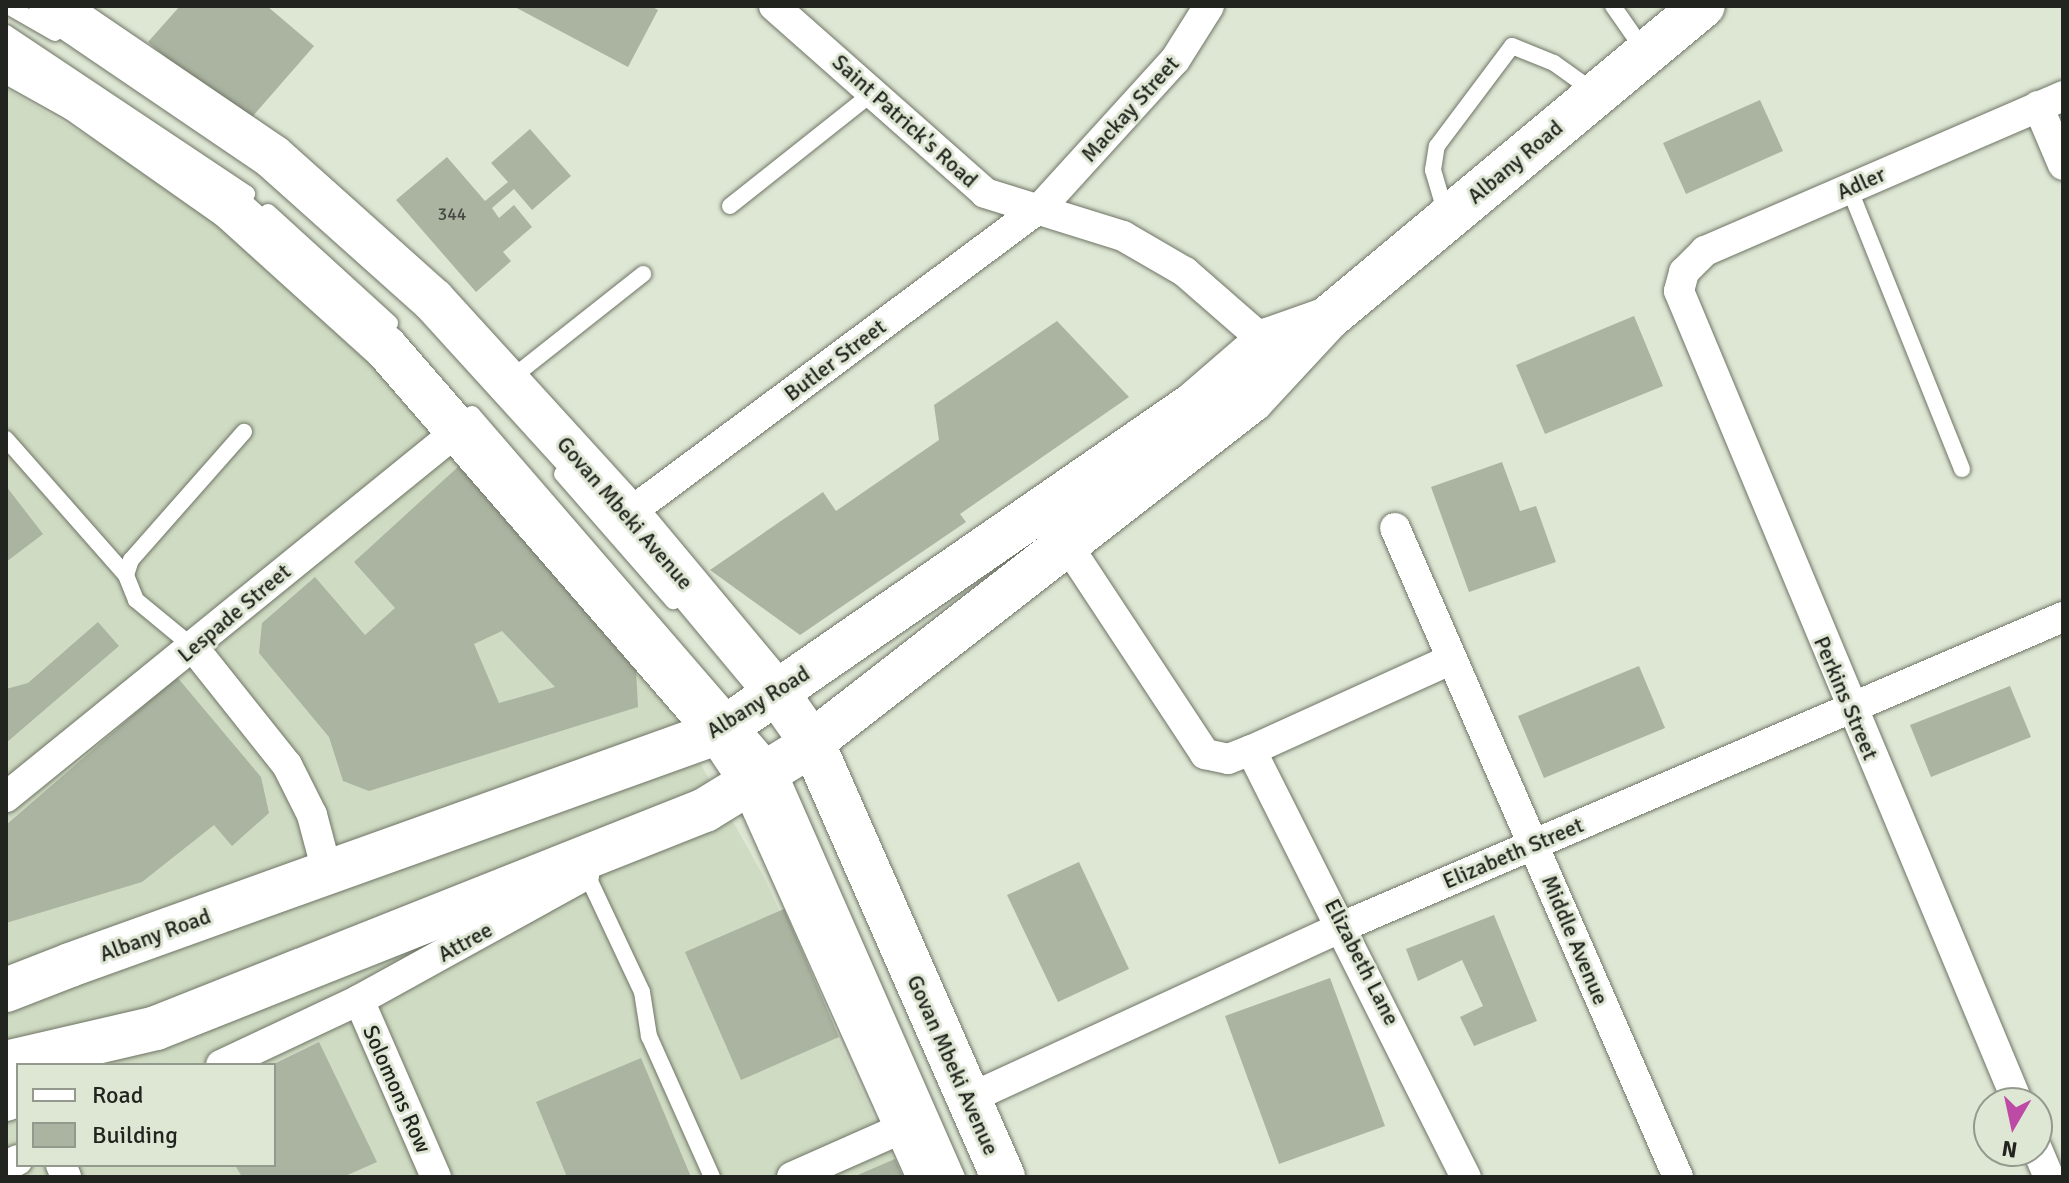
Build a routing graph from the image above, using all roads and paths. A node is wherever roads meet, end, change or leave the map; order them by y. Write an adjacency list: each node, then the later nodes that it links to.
1 (8, 6): 20 (lane)
2 (51, 6): 23 (main road, Govan Mbeki Avenue)
3 (774, 6): 10 (street, Saint Patrick's Road)
4 (1209, 6): 16 (street, Mackay Street)
5 (1613, 6): 8 (lane)
6 (1703, 6): 8 (main road, Albany Road)
7 (6, 33): 21 (lane)
8 (1645, 54): 11 (main road, Albany Road)
9 (6, 60): 24 (main road, Govan Mbeki Avenue)
10 (875, 91): 15 (lane); 16 (street, Saint Patrick's Road)
11 (1597, 94): 17 (main road, Albany Road); 17 (lane)
12 (2051, 101): 13 (street); 14 (street, Adler)
13 (2063, 165)
14 (1849, 188): 19 (street, Adler); 28 (lane)
15 (730, 206)
16 (1042, 206): 22 (street, Saint Patrick's Road); 29 (street, Butler Street)
17 (1447, 218): 22 (main road, Albany Road)
18 (643, 274): 23 (lane)
19 (1679, 291): 38 (street, Perkins Street)
20 (414, 310)
21 (409, 342)
22 (1278, 352): 31 (main road, Albany Road); 39 (main road, Albany Road)
23 (508, 381): 29 (main road, Govan Mbeki Avenue)
24 (461, 415): 35 (street, Lespade Street); 39 (main road, Govan Mbeki Avenue)
25 (244, 432): 32 (lane)
26 (6, 439): 32 (lane)
27 (547, 457): 33 (lane)
28 (1962, 469)
29 (628, 514): 39 (main road, Govan Mbeki Avenue)
30 (1395, 528): 37 (street, Middle Avenue)
31 (1066, 543): 40 (street); 41 (main road, Albany Road)
32 (126, 575): 35 (lane)
33 (681, 611)
34 (2063, 617): 38 (street, Elizabeth Street)
35 (193, 647): 42 (street, Lespade Street); 45 (street)
36 (721, 658): 39 (lane)
37 (1452, 659): 40 (street); 44 (street, Middle Avenue)
38 (1851, 708): 44 (street, Elizabeth Street); 56 (street, Perkins Street)
39 (750, 712): 41 (main road, Govan Mbeki Avenue); 41 (main road, Govan Mbeki Avenue); 45 (main road, Albany Road)
40 (1251, 750): 47 (street, Elizabeth Lane)
41 (785, 762): 43 (main road, Albany Road); 57 (main road, Govan Mbeki Avenue); 58 (main road, Govan Mbeki Avenue); 63 (lane); 64 (lane)
42 (6, 797)
43 (705, 810): 46 (street, Attree); 52 (main road, Albany Road)
44 (1533, 844): 47 (street, Elizabeth Street); 67 (street, Middle Avenue)
45 (327, 871): 48 (main road, Albany Road)
46 (587, 875): 51 (street, Attree); 60 (lane)
47 (1344, 926): 57 (street, Elizabeth Street); 66 (street, Elizabeth Lane)
48 (70, 965): 49 (main road); 50 (main road)
49 (6, 980)
50 (6, 990)
51 (359, 1000): 55 (street, Attree); 59 (street, Solomons Row)
52 (156, 1028): 53 (main road); 54 (main road)
53 (6, 1063)
54 (82, 1063)
55 (225, 1063)
56 (2011, 1087)
57 (968, 1099): 65 (main road, Govan Mbeki Avenue)
58 (907, 1126): 61 (street); 62 (main road, Govan Mbeki Avenue)
59 (436, 1177)
60 (712, 1177)
61 (792, 1177)
62 (929, 1177)
63 (957, 1177)
64 (985, 1177)
65 (1003, 1177)
66 (1466, 1177)
67 (1678, 1177)

